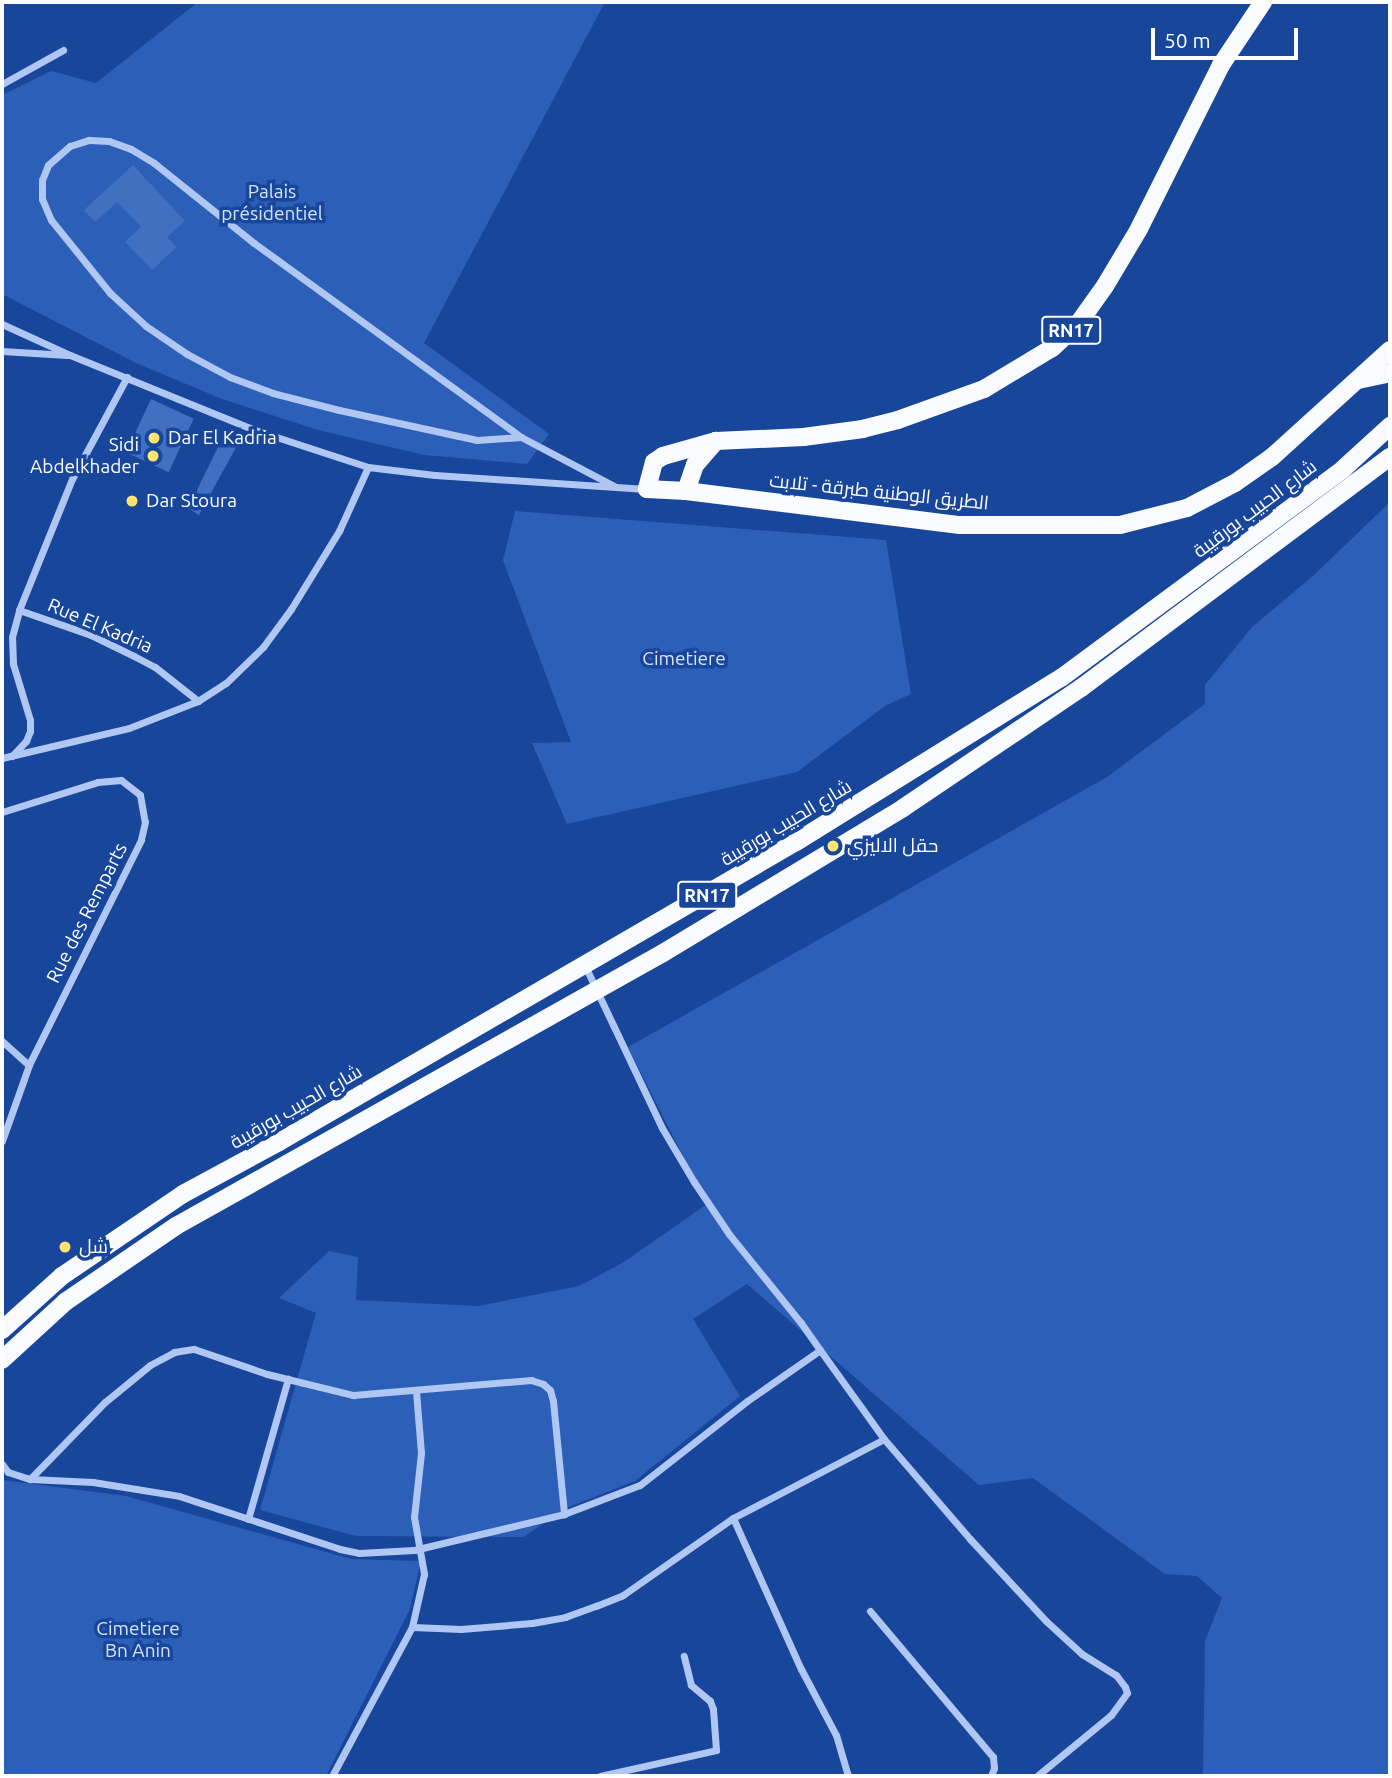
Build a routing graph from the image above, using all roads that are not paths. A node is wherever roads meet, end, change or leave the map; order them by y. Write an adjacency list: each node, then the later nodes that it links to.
1 (1263, 2): 13 (main road, RN17)
2 (63, 50): 3 (street)
3 (2, 84)
4 (2, 324): 7 (street)
5 (1390, 350): 10 (main road, الطريق الوطنية طبرقة - تلابت)
6 (2, 351): 7 (street)
7 (70, 355): 9 (street)
8 (1390, 373): 10 (main road, الطريق الوطنية طبرقة - تلابت)
9 (127, 377): 15 (street); 19 (street)
10 (1358, 380): 18 (main road, الطريق الوطنية طبرقة - تلابت)
11 (1390, 426): 26 (main road, شارع الحبيب بورقيبة / RN17)
12 (521, 437): 12 (street); 16 (street)
13 (716, 441): 17 (main road, RN17); 18 (main road)
14 (1390, 457): 27 (main road, شارع الحبيب بورقيبة / RN17)
15 (368, 467): 16 (street); 22 (street)
16 (615, 487): 17 (street)
17 (646, 489): 18 (main road, الطريق الوطنية طبرقة - تلابت)
18 (686, 491)
19 (19, 610): 21 (street); 22 (street, Rue El Kadria)
20 (2, 660): 21 (street)
21 (13, 664): 23 (street)
22 (198, 701): 23 (street)
23 (12, 756): 24 (street)
24 (2, 758)
25 (2, 812): 29 (street, Rue des Remparts)
26 (584, 966): 27 (street); 31 (main road, شارع الحبيب بورقيبة / RN17)
27 (598, 990): 32 (street); 33 (main road, شارع الحبيب بورقيبة / RN17)
28 (2, 1041): 29 (street)
29 (29, 1065): 30 (street, Rue des Remparts)
30 (2, 1141)
31 (2, 1330)
32 (820, 1350): 36 (street); 39 (street)
33 (2, 1360)
34 (288, 1379): 35 (street); 38 (street); 40 (street)
35 (416, 1391): 39 (street); 42 (street)
36 (884, 1438): 41 (street); 50 (street)
37 (2, 1464): 38 (street)
38 (30, 1479): 40 (street)
39 (564, 1514): 42 (street)
40 (247, 1518): 42 (street)
41 (733, 1518): 44 (street); 48 (street)
42 (419, 1549): 44 (street)
43 (870, 1611): 49 (street)
44 (412, 1627): 46 (street)
45 (684, 1656): 47 (street)
46 (332, 1776)
47 (600, 1776)
48 (848, 1776)
49 (990, 1776)
50 (1037, 1776)

